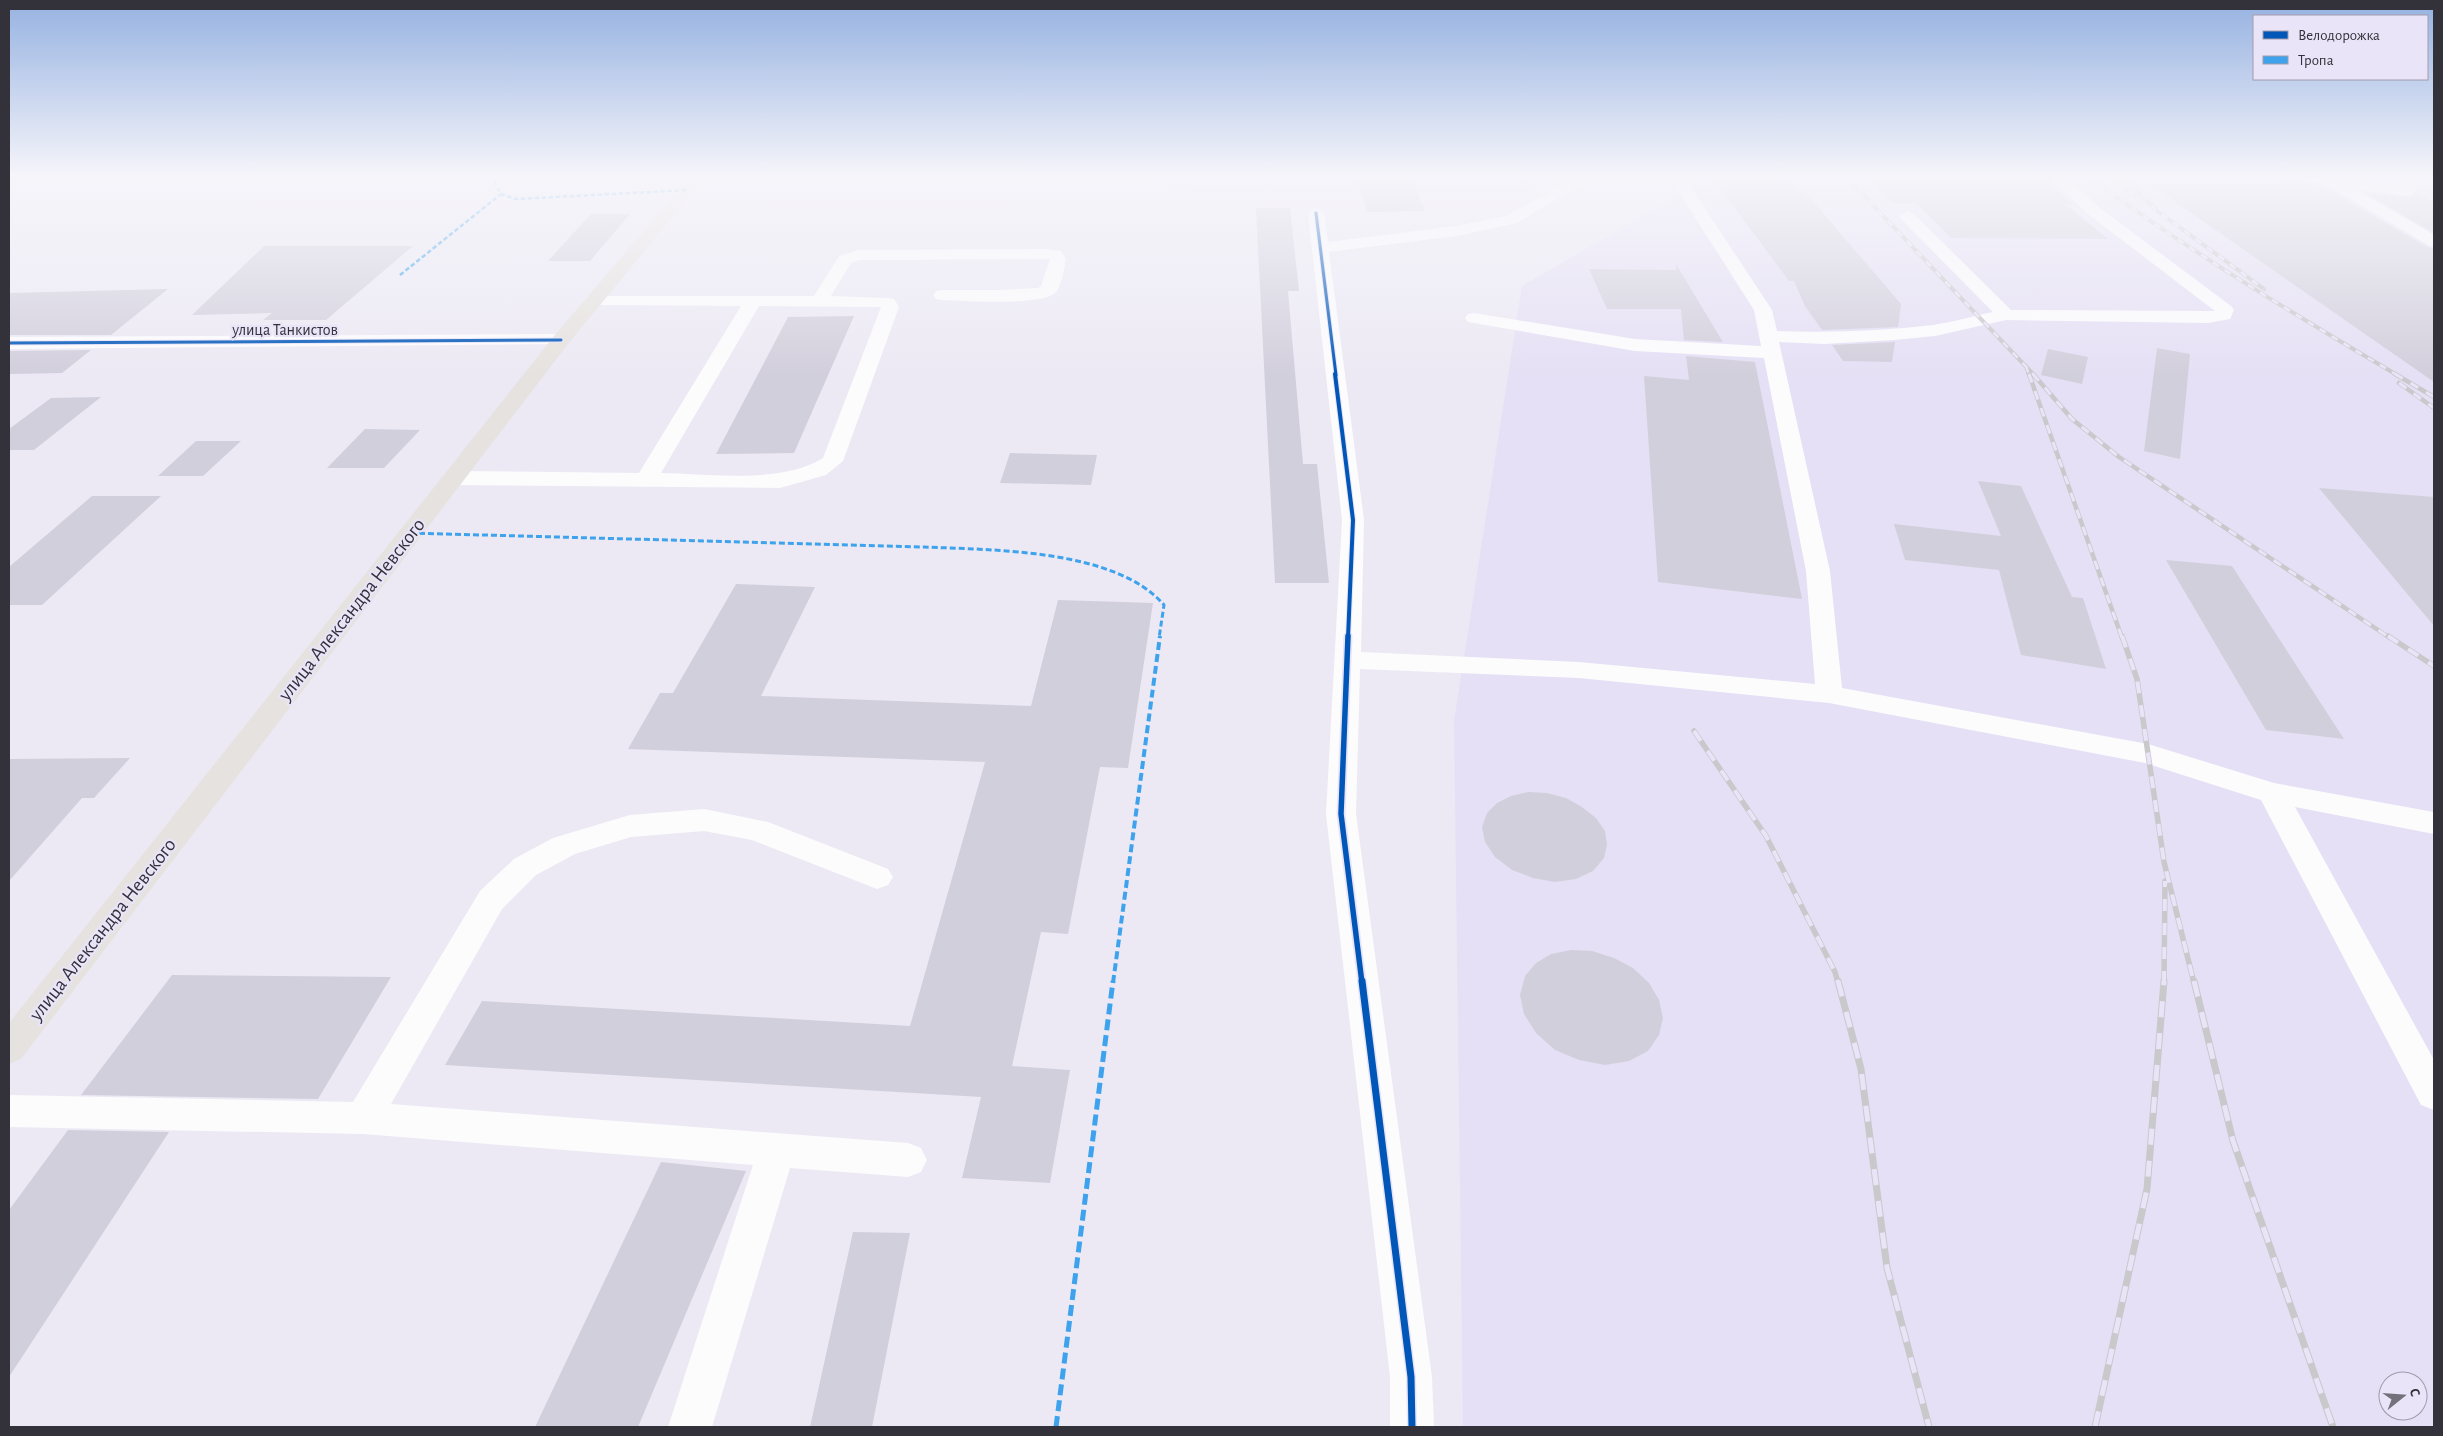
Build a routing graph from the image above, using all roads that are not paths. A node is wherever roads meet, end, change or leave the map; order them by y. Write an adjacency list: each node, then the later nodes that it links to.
1 (643, 242): 9 (main road, улица Александра Невского)
2 (1319, 242): 7 (street)
3 (1368, 242): 7 (street)
4 (1719, 242): 16 (street)
5 (1933, 242): 12 (street)
6 (2135, 242): 12 (street)
7 (1320, 248): 19 (street)
8 (942, 295): 11 (street)
9 (594, 300): 10 (street); 14 (main road, улица Александра Невского)
10 (753, 302): 11 (street); 18 (street)
11 (819, 302): 18 (street)
12 (2006, 315): 16 (street)
13 (1474, 318): 16 (street)
14 (561, 340): 15 (street, улица Танкистов); 17 (main road, улица Александра Невского)
15 (9, 343)
16 (1770, 345): 20 (street)
17 (454, 478): 18 (street); 24 (main road, улица Александра Невского)
18 (646, 480)
19 (1347, 660): 20 (street); 31 (street)
20 (1830, 694): 21 (street)
21 (2272, 793): 22 (street); 25 (street)
22 (2434, 823)
23 (877, 877): 27 (street)
24 (9, 1049)
25 (2434, 1094)
26 (9, 1111): 27 (street)
27 (362, 1118): 28 (street)
28 (777, 1150): 29 (street); 30 (street)
29 (908, 1160)
30 (690, 1427)
31 (1412, 1427)

